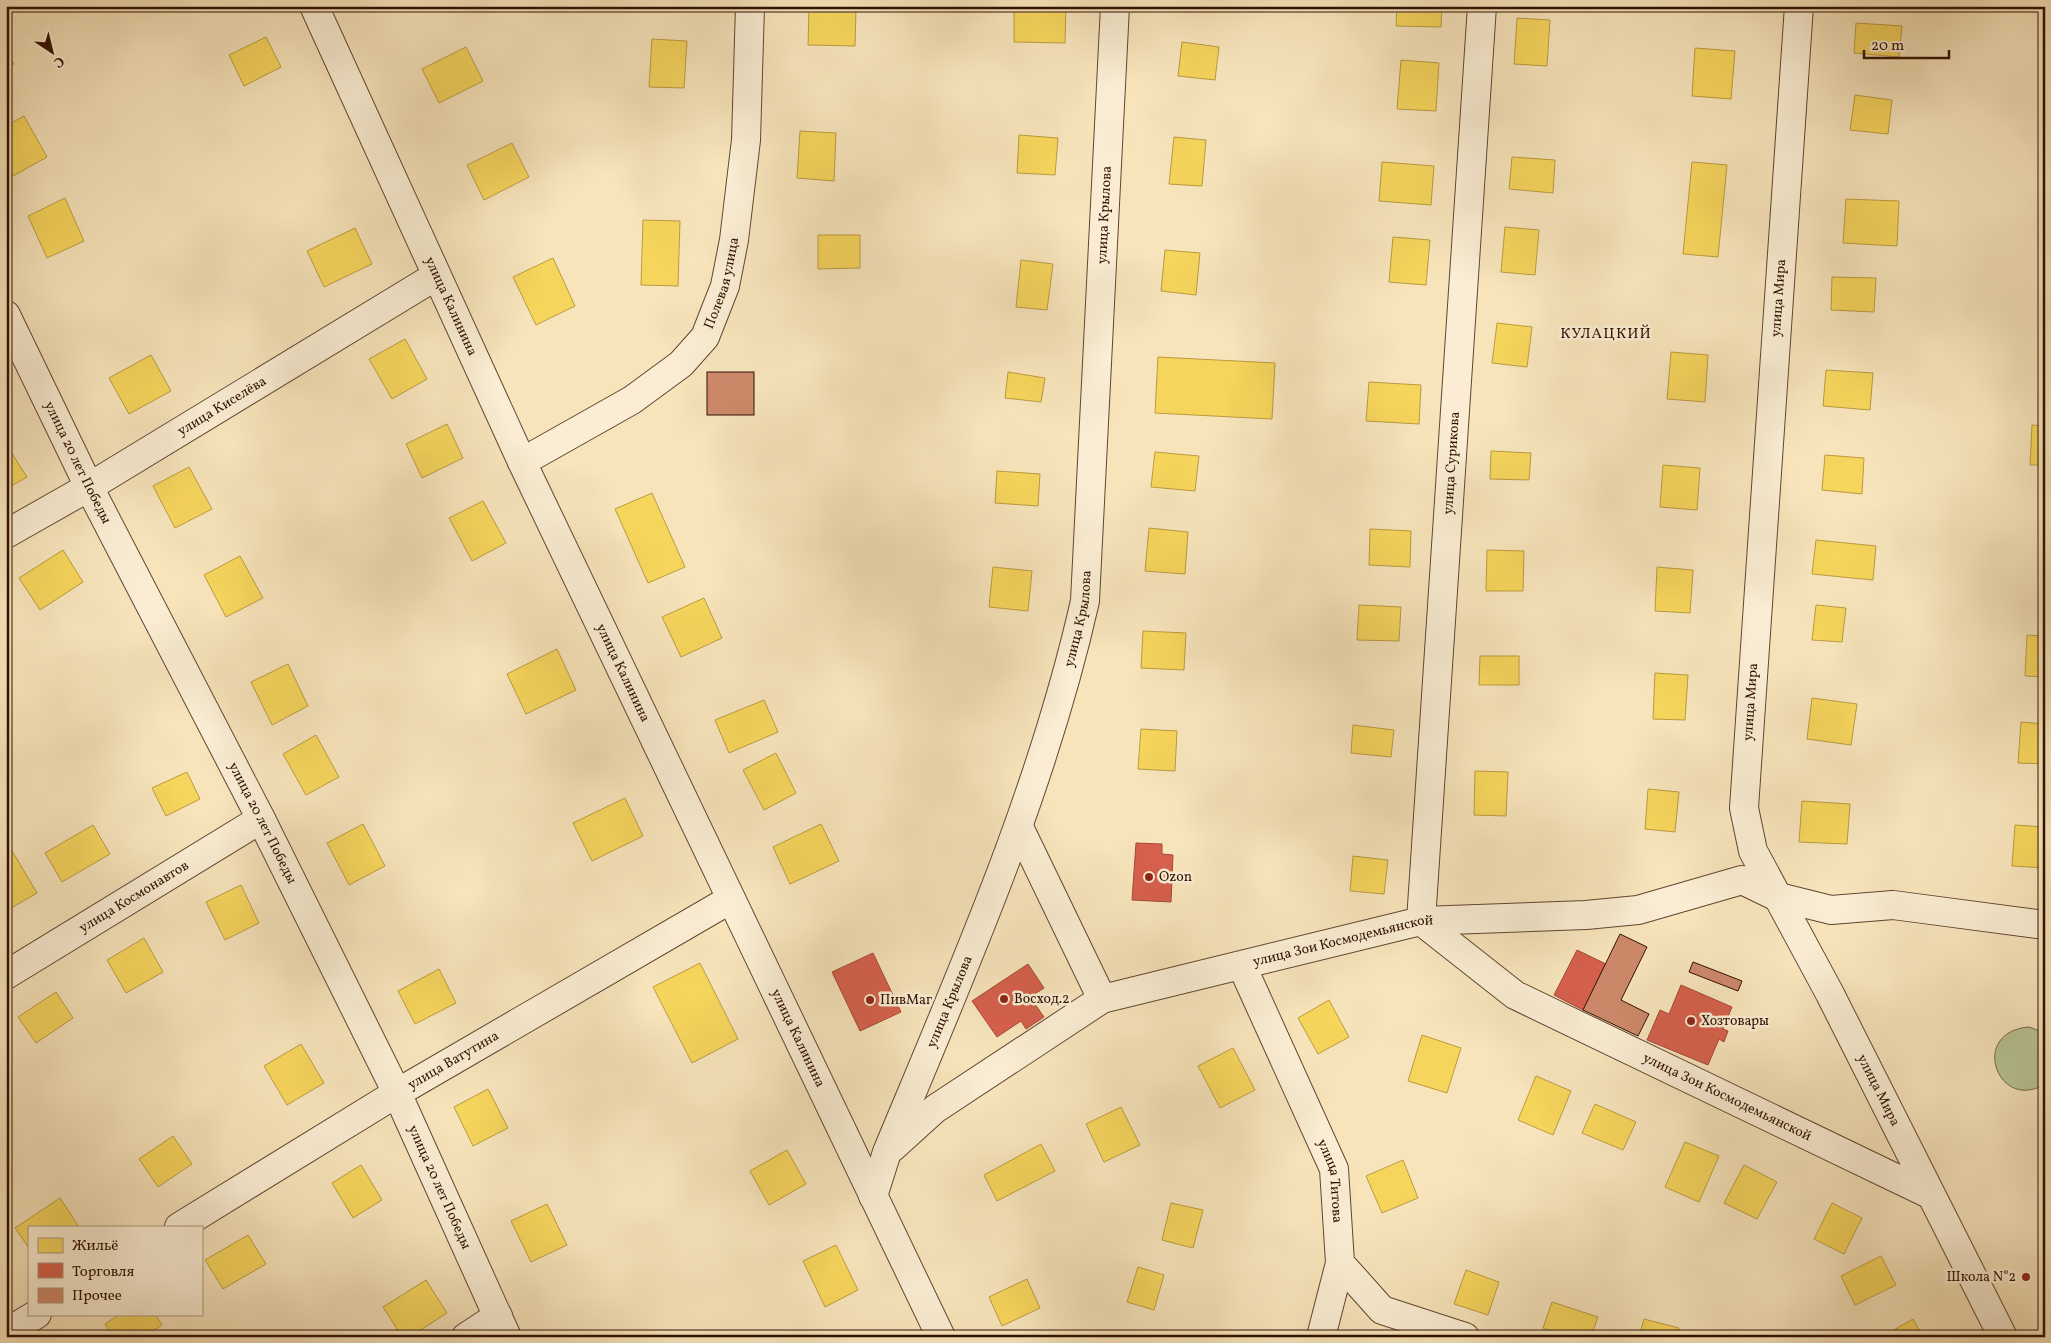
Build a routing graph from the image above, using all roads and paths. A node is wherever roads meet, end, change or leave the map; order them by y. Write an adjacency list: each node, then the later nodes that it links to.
1 (314, 6): 6 (street, улица Калинина)
2 (750, 6): 8 (street, Полевая улица)
3 (1115, 6): 12 (street, улица Крылова)
4 (1482, 6): 15 (street, улица Сурикова)
5 (1799, 6): 13 (street, улица Мира)
6 (436, 276): 8 (street, улица Калинина); 9 (street, улица Киселёва)
7 (6, 315): 9 (street, улица 20 лет Победы)
8 (522, 462): 14 (street, улица Калинина)
9 (89, 486): 10 (street, улица Киселёва); 11 (street, улица 20 лет Победы)
10 (6, 534)
11 (261, 819): 18 (street, улица Космонавтов); 20 (street, улица 20 лет Победы)
12 (1019, 827): 19 (street); 21 (street, улица Крылова)
13 (1775, 896): 15 (street); 16 (street); 22 (street, улица Мира)
14 (731, 899): 20 (street, улица Ватутина); 23 (street, улица Калинина)
15 (1421, 921): 17 (street, улица Зои Космодемьянской); 22 (street, улица Зои Космодемьянской)
16 (2045, 925)
17 (1242, 966): 19 (street, улица Зои Космодемьянской); 25 (street, улица Титова)
18 (6, 975)
19 (1102, 999): 21 (street, улица Зои Космодемьянской)
20 (396, 1093): 24 (street, улица Ватутина); 27 (street, улица 20 лет Победы)
21 (888, 1152): 23 (street, улица Крылова)
22 (1931, 1195): 33 (street, улица Мира)
23 (873, 1196): 30 (street, улица Калинина)
24 (181, 1226)
25 (1340, 1263): 31 (street, улица Титова); 32 (street)
26 (34, 1316): 28 (street)
27 (502, 1327): 29 (street)
28 (6, 1333)
29 (466, 1337)
30 (940, 1337)
31 (1321, 1337)
32 (1466, 1337)
33 (2003, 1337)

